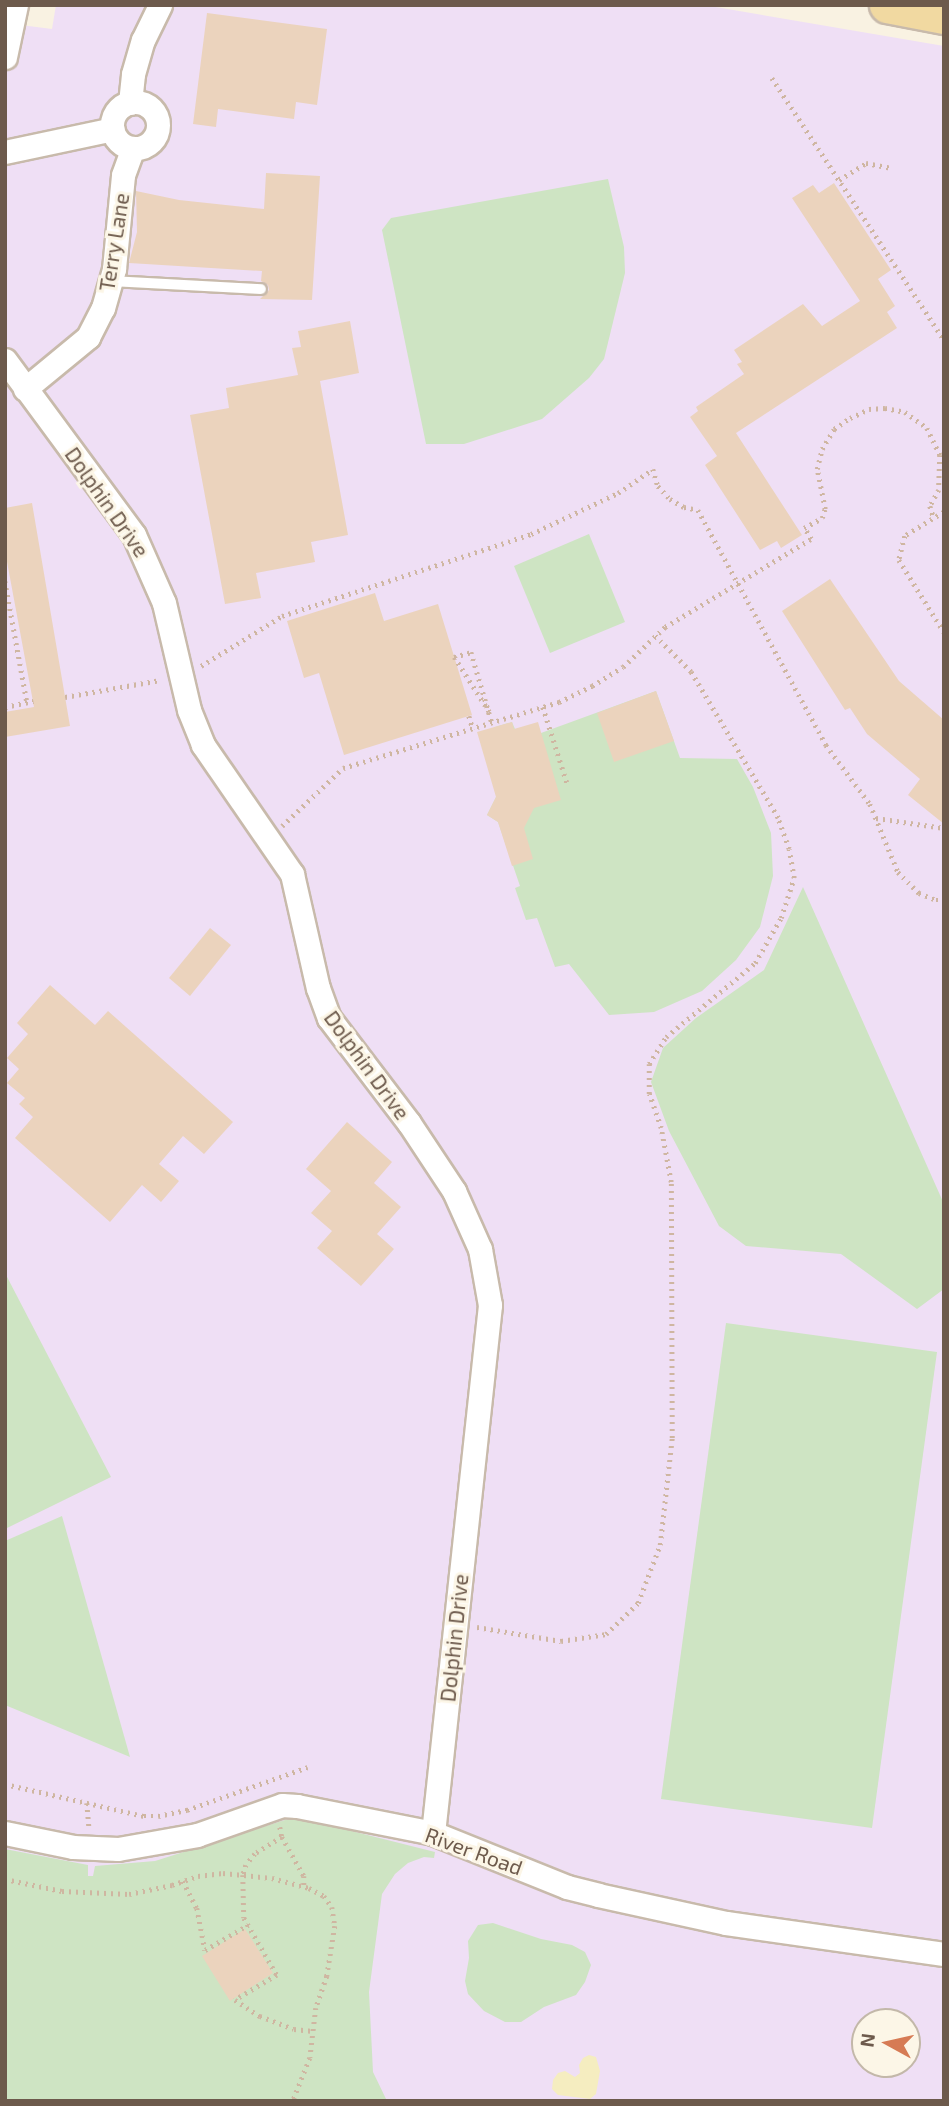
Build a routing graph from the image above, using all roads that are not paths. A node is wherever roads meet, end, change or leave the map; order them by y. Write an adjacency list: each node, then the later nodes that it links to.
1 (16, 5): 5 (street)
2 (160, 5): 6 (street)
3 (887, 5): 4 (main road)
4 (944, 16)
5 (5, 57)
6 (130, 103): 7 (street); 8 (street)
7 (113, 129): 8 (street); 9 (street)
8 (133, 148): 10 (street, Terry Lane)
9 (5, 152)
10 (111, 281): 11 (lane); 13 (street, Terry Lane)
11 (261, 289)
12 (5, 360): 13 (street, Dolphin Drive)
13 (25, 388): 15 (street, Dolphin Drive)
14 (5, 1833): 15 (street, River Road)
15 (433, 1833): 16 (street, River Road)
16 (944, 1954)

